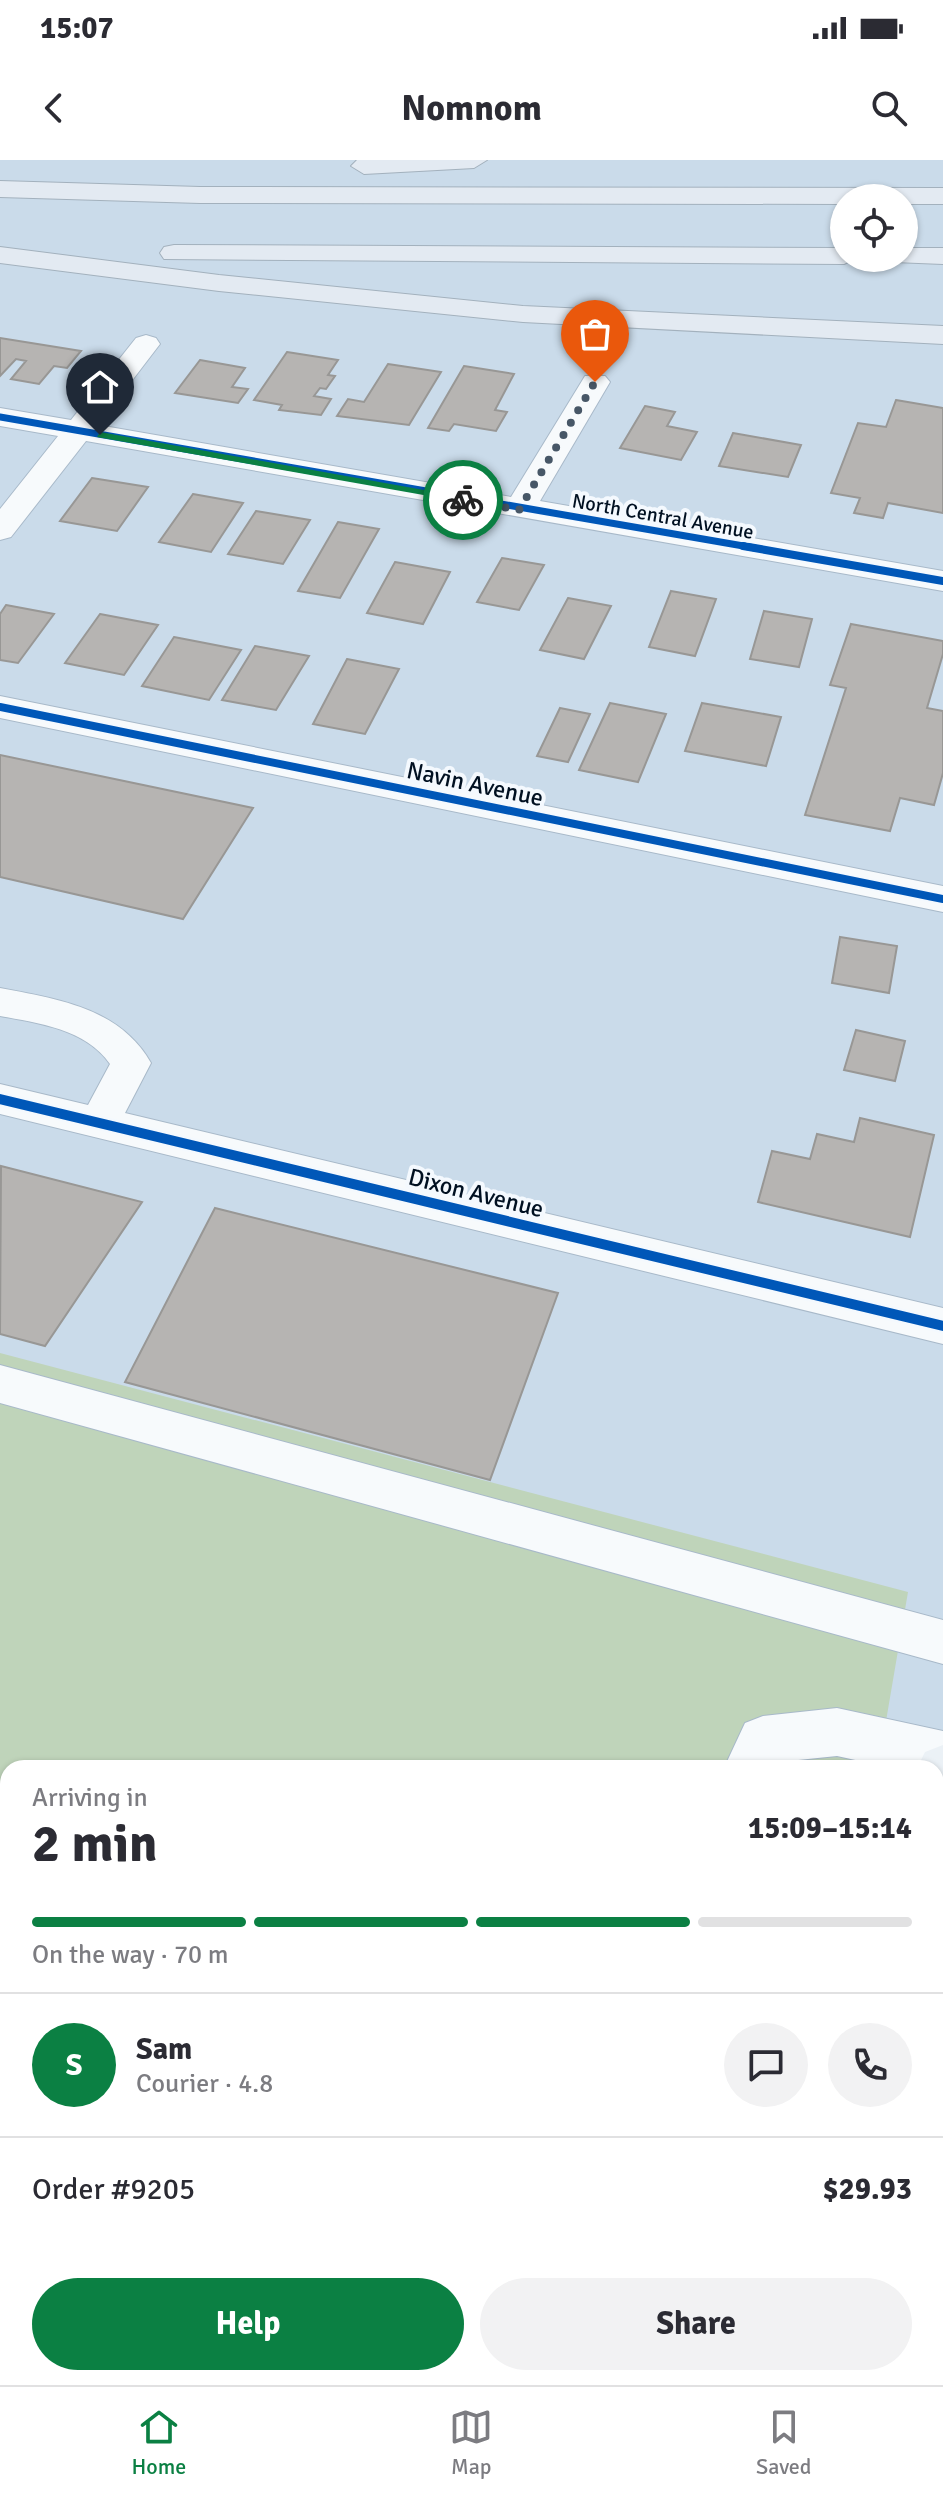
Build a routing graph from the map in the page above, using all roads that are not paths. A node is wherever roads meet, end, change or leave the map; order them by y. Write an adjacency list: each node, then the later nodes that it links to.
1 (474, 160): 2 (highway)
2 (332, 167)
3 (287, 170): 4 (highway)
4 (0, 181)
5 (0, 189): 6 (highway)
6 (943, 196)
7 (0, 247): 9 (highway)
8 (0, 255): 12 (highway)
9 (830, 256)
10 (918, 256): 11 (highway)
11 (943, 256)
12 (943, 335)
13 (146, 344): 16 (street)
14 (595, 382): 17 (street)
15 (0, 417): 16 (street, North Central Avenue)
16 (77, 431): 17 (street, North Central Avenue); 18 (street)
17 (519, 510): 19 (street, North Central Avenue)
18 (0, 530)
19 (943, 581)
20 (0, 707): 21 (street, Navin Avenue)
21 (943, 899)
22 (0, 1002): 24 (street)
23 (0, 1099): 24 (street, Dixon Avenue)
24 (99, 1123): 25 (street, Dixon Avenue)
25 (943, 1326)
26 (0, 1384): 27 (street)
27 (943, 1642)
28 (943, 1755): 29 (street)
29 (754, 1760)

